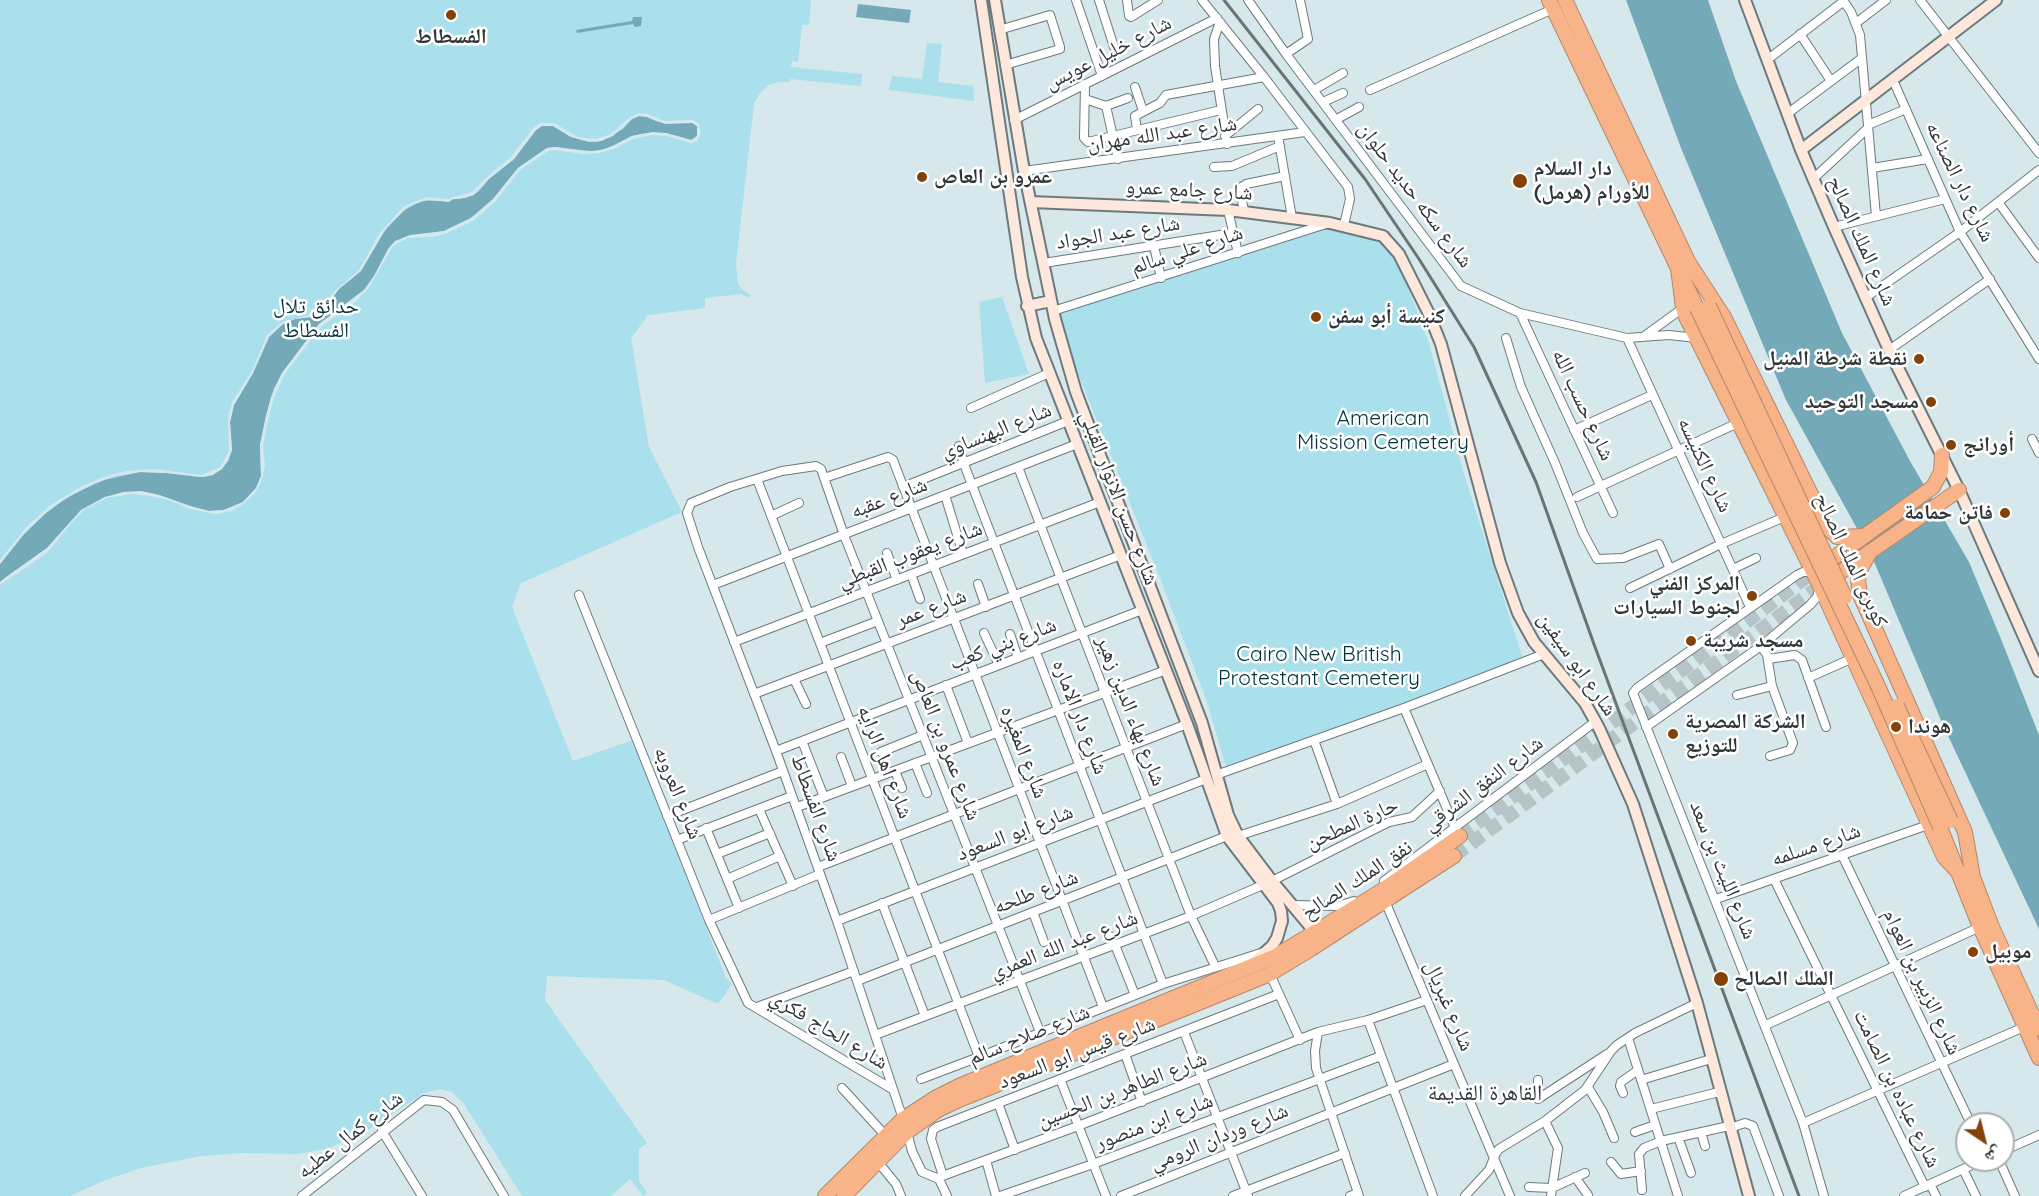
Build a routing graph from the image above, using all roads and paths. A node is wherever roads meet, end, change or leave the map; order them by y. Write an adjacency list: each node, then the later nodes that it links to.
1 (981, 0): 38 (main road, شارع حسن الانوار القبلي)
2 (995, 0): 19 (main road, شارع حسن الانوار القبلي)
3 (1076, 0): 28 (street)
4 (1100, 0): 22 (street)
5 (1127, 0): 6 (street)
6 (1158, 0)
7 (1202, 0): 17 (street)
8 (1248, 0): 23 (street, شارع سكه حديد حلوان)
9 (1300, 0): 23 (street)
10 (1565, 0): 86 (highway)
11 (1843, 0): 18 (street); 20 (street)
12 (1886, 0): 18 (street)
13 (1920, 0): 21 (street)
14 (1996, 0): 21 (main road)
15 (1748, 1): 25 (main road, شارع الملك الصالح)
16 (1551, 5): 37 (street); 86 (highway)
17 (1218, 20): 28 (street, شارع خليل عويس); 29 (street); 33 (street)
18 (1856, 23): 24 (street)
19 (999, 30): 26 (main road, شارع حسن الانوار القبلي); 26 (street)
20 (1800, 34): 25 (street); 31 (street)
21 (1948, 37): 30 (main road); 61 (street)
22 (1114, 47)
23 (1286, 54): 36 (street, شارع سكه حديد حلوان)
24 (1862, 58): 31 (street); 42 (street)
25 (1767, 60): 50 (main road, شارع الملك الصالح)
26 (1005, 65): 35 (main road, شارع حسن الانوار القبلي)
27 (1343, 73): 36 (street)
28 (1102, 76): 32 (street, شارع خليل عويس)
29 (1264, 77): 33 (street); 55 (street)
30 (1893, 80): 42 (main road); 47 (street, شارع دار الصناعه)
31 (1831, 81): 50 (street)
32 (1085, 84): 41 (street); 52 (street, شارع خليل عويس)
33 (1218, 86): 48 (street); 49 (street)
34 (1135, 87): 49 (street)
35 (1009, 89): 38 (main road); 52 (main road, شارع حسن الانوار القبلي)
36 (1314, 90): 43 (street, شارع سكه حديد حلوان)
37 (1370, 90)
38 (994, 91): 90 (main road, شارع حسن الانوار القبلي)
39 (1343, 93): 43 (street)
40 (1128, 98): 44 (street)
41 (1085, 99): 44 (street); 56 (street)
42 (1865, 101): 53 (street); 60 (main road)
43 (1323, 102): 51 (street, شارع سكه حديد حلوان)
44 (1106, 106): 56 (street)
45 (1359, 107): 51 (street)
46 (1258, 109): 58 (street)
47 (1906, 109): 53 (street); 63 (street, شارع دار الصناعه)
48 (1221, 110): 54 (street); 58 (street)
49 (1143, 111): 54 (street)
50 (1788, 114): 60 (main road, شارع الملك الصالح)
51 (1337, 119): 93 (street, شارع سكه حديد حلوان)
52 (1014, 120): 67 (main road, شارع حسن الانوار القبلي)
53 (1868, 126): 65 (street); 69 (street)
54 (1137, 130): 56 (street)
55 (1305, 132): 57 (street, شارع عبد الله مهران); 78 (street)
56 (1113, 136): 62 (street)
57 (1278, 136): 58 (street, شارع عبد الله مهران); 59 (street)
58 (1226, 140): 62 (street, شارع عبد الله مهران)
59 (1280, 146): 64 (street); 68 (street)
60 (1801, 150): 69 (main road, شارع الملك الصالح)
61 (2039, 153)
62 (1118, 159): 67 (street, شارع عبد الله مهران)
63 (1928, 159): 65 (street); 70 (street, شارع دار الصناعه)
64 (1214, 167)
65 (1872, 168): 75 (street)
66 (2039, 170): 72 (street)
67 (1024, 171): 71 (main road, شارع حسن الانوار القبلي)
68 (1285, 176): 74 (street); 76 (street)
69 (1813, 179): 79 (main road, شارع الملك الصالح)
70 (1945, 199): 75 (street); 80 (street, شارع دار الصناعه)
71 (1031, 202): 73 (main road, شارع جامع عمرو); 85 (main road, شارع حسن الانوار القبلي)
72 (1998, 202): 80 (street); 84 (street)
73 (1228, 210): 74 (main road, شارع جامع عمرو); 81 (street)
74 (1244, 212): 76 (main road, شارع جامع عمرو)
75 (1876, 216): 79 (street)
76 (1292, 218): 77 (main road, شارع جامع عمرو)
77 (1330, 223): 78 (main road, شارع جامع عمرو); 83 (street, شارع علي سالم)
78 (1344, 225): 173 (main road, شارع ابو سيفين)
79 (1834, 226): 89 (main road, شارع الملك الصالح)
80 (1960, 232): 88 (street, شارع دار الصناعه); 89 (street)
81 (1233, 233): 82 (street, شارع عبد الجواد); 83 (street)
82 (1154, 246): 85 (street, شارع عبد الجواد); 87 (street)
83 (1238, 253): 87 (street, شارع علي سالم)
84 (2039, 258)
85 (1044, 263): 91 (main road, شارع حسن الانوار القبلي)
86 (1684, 266): 92 (highway); 126 (highway); 245 (highway, كوبرى الملك الصالح, bridge); 246 (highway, كوبرى الملك الصالح, bridge)
87 (1161, 278): 91 (street, شارع علي سالم)
88 (1990, 279): 98 (street); 99 (street, شارع دار الصناعه)
89 (1865, 298): 98 (main road, شارع الملك الصالح)
90 (1027, 306): 91 (main road); 100 (main road, شارع حسن الانوار القبلي)
91 (1052, 306): 214 (main road, شارع حسن الانوار القبلي)
92 (1683, 308): 94 (street); 97 (highway)
93 (1520, 313): 96 (street, شارع سكه حديد حلوان); 105 (street, شارع حسب الله)
94 (1643, 337): 96 (street, شارع سكه حديد حلوان); 97 (street, شارع سكه حديد حلوان)
95 (1506, 338): 143 (street)
96 (1627, 338): 101 (street, شارع الكنيسه)
97 (1697, 338): 104 (highway)
98 (1889, 350): 111 (main road, شارع الملك الصالح)
99 (2039, 359)
100 (1049, 374): 102 (street); 103 (main road, شارع حسن الانوار القبلي)
101 (1652, 395): 105 (street); 109 (street, شارع الكنيسه)
102 (970, 408)
103 (1068, 421): 107 (main road, شارع حسن الانوار القبلي); 112 (street, شارع البهنساوي)
104 (1740, 422): 109 (street); 130 (highway)
105 (1574, 430): 117 (street, شارع حسب الله)
106 (2032, 439): 110 (street)
107 (1077, 444): 113 (street, شارع عقبه); 124 (main road, شارع حسن الانوار القبلي)
108 (959, 446): 112 (street, شارع دار الاماره)
109 (1678, 450): 117 (street); 135 (street, شارع الكنيسه)
110 (2039, 453)
111 (1942, 455): 119 (highway); 120 (main road, شارع الملك الصالح)
112 (964, 464): 116 (street, شارع دار الاماره); 118 (street, شارع البهنساوي)
113 (1018, 467): 116 (street, شارع عقبه); 131 (street, شارع بهاء الدين زهير)
114 (824, 478): 115 (street, شارع عمرو بن العاص); 118 (street, شارع المغيره); 132 (street, شارع عمرو بن العاص)
115 (757, 479): 129 (street, شارع اهل الرايه); 150 (street, شارع الفسطاط)
116 (972, 485): 121 (street, شارع عقبه); 134 (street, شارع دار الاماره)
117 (1601, 485): 122 (street); 128 (street, شارع حسب الله)
118 (903, 487): 127 (street, شارع المغيره)
119 (1931, 488): 123 (highway); 133 (highway)
120 (1959, 490): 123 (highway); 180 (main road, شارع الملك الصالح)
121 (945, 495): 127 (street, شارع عقبه); 137 (street)
122 (1577, 497)
123 (1947, 498): 142 (highway)
124 (1100, 502): 131 (street, شارع يعقوب القبطي); 138 (main road, شارع حسن الانوار القبلي)
125 (799, 503): 129 (street)
126 (1814, 503): 130 (highway); 133 (highway)
127 (912, 510): 132 (street, شارع عقبه); 141 (street, شارع المغيره)
128 (1613, 513)
129 (771, 516): 139 (street, شارع اهل الرايه)
130 (1787, 516): 135 (street); 145 (highway)
131 (1040, 525): 134 (street, شارع يعقوب القبطي); 147 (street, شارع بهاء الدين زهير)
132 (844, 534): 139 (street, شارع عقبه); 153 (street, شارع عمرو بن العاص)
133 (1864, 536): 145 (highway)
134 (994, 542): 137 (street, شارع يعقوب القبطي); 155 (street, شارع دار الاماره)
135 (1721, 544): 143 (street); 144 (street, شارع الكنيسه)
136 (887, 553): 148 (street)
137 (963, 555): 141 (street, شارع يعقوب القبطي)
138 (1121, 555): 147 (street, شارع عمر); 159 (main road, شارع حسن الانوار القبلي)
139 (786, 557): 150 (street, شارع عقبه); 160 (street, شارع اهل الرايه)
140 (1756, 558): 144 (street)
141 (933, 566): 146 (street, شارع يعقوب القبطي); 161 (street, شارع المغيره)
142 (1857, 568): 151 (highway); 163 (highway)
143 (1670, 569): 152 (street)
144 (1733, 569): 158 (street, شارع الكنيسه)
145 (1813, 572): 151 (highway); 158 (street)
146 (911, 574): 148 (street, شارع يعقوب القبطي); 156 (street)
147 (1060, 578): 155 (street, شارع عمر); 165 (street, شارع بهاء الدين زهير)
148 (897, 580): 153 (street, شارع يعقوب القبطي)
149 (978, 584): 157 (street)
150 (713, 585): 167 (street, شارع الفسطاط)
151 (1820, 586): 168 (highway); 171 (street)
152 (1630, 588)
153 (866, 592): 160 (street, شارع يعقوب القبطي); 162 (street, شارع عمرو بن العاص)
154 (579, 595): 228 (street, شارع العروبه)
155 (1015, 596): 157 (street, شارع عمر); 172 (street, شارع دار الاماره)
156 (920, 599)
157 (986, 607): 161 (street, شارع عمر)
158 (1750, 607): 196 (street, شارع الليث بن سعد)
159 (1142, 610): 165 (street, شارع بني كعب); 179 (main road, شارع حسن الانوار القبلي)
160 (808, 614): 167 (street, شارع يعقوب القبطي); 169 (street, شارع اهل الرايه)
161 (954, 619): 170 (street, شارع عمر); 181 (street, شارع المغيره)
162 (878, 621): 169 (street); 170 (street, شارع عمرو بن العاص)
163 (1874, 627): 168 (highway); 246 (highway)
164 (984, 633): 177 (street)
165 (1082, 633): 172 (street, شارع بني كعب); 186 (street, شارع بهاء الدين زهير)
166 (1010, 634): 174 (street)
167 (734, 642): 187 (street, شارع الفسطاط)
168 (1846, 642): 175 (highway)
169 (820, 643): 178 (street, شارع اهل الرايه)
170 (887, 644): 178 (street, شارع عمر); 189 (street, شارع عمرو بن العاص)
171 (1761, 646): 176 (street); 196 (street)
172 (1036, 651): 174 (street, شارع بني كعب); 192 (street, شارع دار الاماره)
173 (1544, 654): 191 (street, شارع ابو السعود); 193 (main road, شارع ابو سيفين)
174 (1018, 658): 177 (street, شارع بني كعب)
175 (1853, 658): 182 (street); 230 (highway)
176 (1768, 659): 182 (street); 185 (street)
177 (999, 665): 181 (street, شارع بني كعب)
178 (828, 666): 183 (street, شارع عمر); 194 (street, شارع اهل الرايه)
179 (1166, 670): 186 (street); 195 (main road, شارع حسن الانوار القبلي)
180 (2039, 671)
181 (975, 674): 184 (street, شارع بني كعب); 198 (street, شارع المغيره)
182 (1808, 678): 197 (street)
183 (794, 679): 187 (street, شارع عمر); 190 (street)
184 (946, 685): 189 (street, شارع بني كعب); 202 (street)
185 (1772, 686): 188 (street); 206 (street)
186 (1105, 693): 192 (street); 203 (street, شارع بهاء الدين زهير)
187 (754, 694): 204 (street, شارع الفسطاط)
188 (1737, 695)
189 (909, 700): 194 (street, شارع بني كعب); 199 (street, شارع عمرو بن العاص)
190 (806, 704)
191 (1404, 708): 200 (street, شارع ابو السعود); 210 (street)
192 (1058, 710): 198 (street); 211 (street, شارع دار الاماره)
193 (1596, 721): 232 (street, شارع النفق الشرقي); 285 (main road, شارع ابو سيفين)
194 (850, 722): 201 (street, شارع بني كعب); 215 (street, شارع اهل الرايه)
195 (1187, 724): 203 (street); 214 (main road, شارع حسن الانوار القبلي)
196 (1646, 727): 254 (street, شارع الليث بن سعد)
197 (1826, 727)
198 (997, 732): 202 (street); 218 (street, شارع المغيره)
199 (923, 735): 205 (street); 208 (street, شارع عمرو بن العاص)
200 (1314, 740): 214 (street, شارع ابو السعود); 224 (street)
201 (802, 741): 204 (street, شارع بني كعب); 222 (street)
202 (968, 743): 208 (street)
203 (1126, 748): 211 (street); 223 (street, شارع بهاء الدين زهير)
204 (776, 751): 212 (street, شارع الفسطاط)
205 (881, 752)
206 (1770, 756)
207 (841, 757): 216 (street)
208 (931, 757): 209 (street); 227 (street, شارع عمرو بن العاص)
209 (915, 763): 213 (street); 220 (street)
210 (1428, 764): 219 (street); 224 (street, شارع طلحه)
211 (1080, 766): 218 (street); 229 (street, شارع دار الاماره)
212 (783, 771): 221 (street, شارع الفسطاط); 228 (street)
213 (895, 771): 215 (street); 217 (street)
214 (1211, 777): 223 (street, شارع ابو السعود); 234 (main road, شارع حسن الانوار القبلي)
215 (872, 779): 216 (street); 235 (street, شارع اهل الرايه)
216 (852, 786): 222 (street)
217 (902, 788)
218 (1019, 789): 227 (street); 237 (street, شارع المغيره)
219 (1440, 791): 232 (street); 250 (street, حارة المطحن)
220 (927, 793)
221 (792, 795): 225 (street, شارع الفسطاط); 226 (street)
222 (824, 797): 225 (street)
223 (1147, 801): 229 (street, شارع ابو السعود); 242 (street, شارع بهاء الدين زهير)
224 (1337, 804): 234 (street, شارع طلحه)
225 (797, 807): 244 (street, شارع الفسطاط)
226 (759, 809): 231 (street); 233 (street)
227 (954, 814): 235 (street); 243 (street, شارع عمرو بن العاص)
228 (667, 816): 236 (street, شارع العروبه)
229 (1100, 819): 237 (street, شارع ابو السعود); 247 (street, شارع دار الاماره)
230 (1928, 825): 239 (street, شارع مسلمه); 245 (highway)
231 (706, 828): 236 (street); 238 (street)
232 (1458, 832): 253 (highway, نفق الملك الصالح)
233 (770, 833): 238 (street); 240 (street)
234 (1232, 836): 242 (street, شارع طلحه); 250 (main road, شارع حسن الانوار القبلي)
235 (894, 837): 244 (street); 252 (street, شارع اهل الرايه)
236 (677, 840): 261 (street, شارع العروبه)
237 (1040, 843): 243 (street, شارع ابو السعود); 255 (street, شارع المغيره)
238 (717, 854): 248 (street)
239 (1842, 855): 249 (street, شارع مسلمه); 275 (street, شارع الزبير بن العوام)
240 (780, 856): 248 (street); 251 (street)
241 (1454, 856): 253 (highway, نفق الملك الصالح)
242 (1169, 859): 247 (street, شارع طلحه); 260 (street, شارع بهاء الدين زهير)
243 (975, 868): 252 (street, شارع ابو السعود); 263 (street, شارع عمرو بن العاص)
244 (819, 871): 251 (street); 262 (street, شارع الفسطاط)
245 (1959, 873): 264 (highway, كوبرى الملك الصالح)
246 (1973, 877): 293 (highway)
247 (1122, 878): 255 (street, شارع طلحه); 265 (street, شارع دار الاماره)
248 (727, 879): 258 (street)
249 (1774, 879): 254 (street, شارع مسلمه); 282 (street, شارع عباده بن الصامت)
250 (1268, 882): 257 (main road, شارع حسن الانوار القبلي); 260 (street, شارع عبد الله العمري); 272 (main road, شارع حسن الانوار القبلي)
251 (793, 885): 258 (street)
252 (915, 891): 256 (street, شارع ابو السعود); 270 (street, شارع اهل الرايه)
253 (1379, 894): 257 (street); 267 (highway, نفق الملك الصالح); 283 (street, شارع غبريال)
254 (1716, 899): 291 (street, شارع الليث بن سعد)
255 (1062, 901): 259 (street, شارع طلحه); 271 (street, شارع المغيره)
256 (882, 903): 262 (street, شارع ابو السعود); 273 (street)
257 (1293, 905): 267 (main road, شارع حسن الانوار القبلي)
258 (739, 908): 261 (street)
259 (1033, 912): 263 (street, شارع طلحه); 268 (street)
260 (1191, 916): 265 (street, شارع عبد الله العمري); 274 (street, شارع بهاء الدين زهير)
261 (709, 920): 284 (street, شارع العروبه)
262 (837, 921): 276 (street, شارع الفسطاط)
263 (998, 926): 270 (street, شارع طلحه); 278 (street, شارع عمرو بن العاص)
264 (1980, 927): 275 (street); 292 (highway, كوبرى الملك الصالح)
265 (1144, 934): 269 (street, شارع عبد الله العمري); 279 (street, شارع دار الاماره)
266 (1110, 936): 269 (street)
267 (1320, 937): 272 (highway, نفق الملك الصالح)
268 (1044, 942)
269 (1114, 945): 271 (street, شارع عبد الله العمري); 281 (street)
270 (938, 950): 273 (street, شارع طلحه); 286 (street, شارع اهل الرايه)
271 (1084, 957): 278 (street, شارع عبد الله العمري); 288 (street, شارع المغيره)
272 (1273, 962): 274 (street); 280 (street); 330 (highway, شارع صلاح سالم); 330 (highway, شارع صلاح سالم)
273 (905, 963): 277 (street, شارع طلحه); 289 (street)
274 (1215, 966): 279 (street)
275 (1895, 966): 282 (street); 307 (street, شارع الزبير بن العوام)
276 (854, 971): 277 (street, شارع الفسطاط); 287 (street)
277 (857, 981): 297 (street, شارع الفسطاط)
278 (1019, 981): 286 (street, شارع عبد الله العمري); 294 (street, شارع عمرو بن العاص)
279 (1163, 984): 281 (street)
280 (1279, 994): 295 (street, شارع قيس ابو السعود); 299 (street)
281 (1135, 995): 288 (street)
282 (1831, 995): 291 (street); 319 (street, شارع عباده بن الصامت)
283 (1427, 1000): 290 (street, شارع الطاهر بن الحسين); 306 (street, شارع غبريال)
284 (748, 1003): 287 (street, شارع الحاج فكري)
285 (1697, 1003): 298 (street); 305 (main road, شارع ابو سيفين)
286 (959, 1004): 289 (street, شارع عبد الله العمري); 303 (street, شارع اهل الرايه)
287 (757, 1007): 318 (street, شارع الحاج فكري)
288 (1103, 1007): 294 (street)
289 (926, 1016): 297 (street, شارع عبد الله العمري)
290 (1368, 1020): 296 (street, شارع الطاهر بن الحسين); 302 (street)
291 (1766, 1025): 329 (street, شارع الليث بن سعد)
292 (2024, 1027): 304 (highway, كوبرى الملك الصالح); 307 (street)
293 (2039, 1029)
294 (1040, 1032): 303 (street)
295 (1184, 1032): 301 (street, شارع قيس ابو السعود); 312 (street)
296 (1318, 1032): 299 (street, شارع الطاهر بن الحسين); 310 (street)
297 (875, 1035): 318 (street, شارع الفسطاط)
298 (1628, 1038): 300 (street); 308 (street)
299 (1300, 1040): 312 (street, شارع الطاهر بن الحسين)
300 (1611, 1051): 313 (street); 315 (street)
301 (1125, 1054): 311 (street, شارع قيس ابو السعود); 322 (street)
302 (1381, 1056): 310 (street, شارع ابن منصور); 317 (street)
303 (979, 1057): 309 (street)
304 (2039, 1058)
305 (1711, 1059): 314 (street); 320 (main road, شارع ابو سيفين)
306 (1454, 1064): 317 (street, شارع وردان الرومي); 347 (street, شارع غبريال)
307 (1941, 1064): 319 (street); 326 (street, شارع الزبير بن العوام)
308 (1638, 1070): 314 (street); 321 (street)
309 (921, 1078)
310 (1319, 1078): 325 (street); 327 (street, شارع ابن منصور)
311 (1060, 1079): 323 (street, شارع قيس ابو السعود); 332 (street)
312 (1202, 1079): 322 (street, شارع الطاهر بن الحسين); 327 (street)
313 (1538, 1080)
314 (1641, 1080): 324 (street)
315 (1588, 1087): 328 (street); 340 (street)
316 (842, 1088): 337 (street, شارع الحاج فكري)
317 (1393, 1088): 325 (street, شارع وردان الرومي); 379 (street)
318 (892, 1089): 330 (street, شارع الفسطاط)
319 (1877, 1091): 329 (street); 360 (street, شارع عباده بن الصامت)
320 (1719, 1092): 324 (street); 333 (main road, شارع ابو سيفين)
321 (1623, 1093)
322 (1142, 1102): 332 (street, شارع الطاهر بن الحسين)
323 (998, 1103): 344 (street); 358 (street, شارع قيس ابو السعود)
324 (1651, 1109): 331 (street)
325 (1331, 1112): 345 (street, شارع وردان الرومي); 346 (street)
326 (1965, 1112)
327 (1217, 1117): 345 (street); 351 (street, شارع ابن منصور)
328 (1545, 1120): 347 (street); 363 (street)
329 (1803, 1123): 385 (street, شارع الليث بن سعد)
330 (905, 1125): 337 (highway, شارع صلاح سالم); 349 (highway, شارع صلاح سالم); 358 (street, شارع الفسطاط)
331 (1655, 1125): 335 (street); 341 (street)
332 (1078, 1126): 344 (street, شارع الطاهر بن الحسين); 351 (street)
333 (1729, 1127): 336 (street); 383 (main road, شارع ابو سيفين); 384 (street)
334 (382, 1131): 367 (street, شارع كمال عطيه); 368 (street); 369 (street, شارع كمال عطيه)
335 (1635, 1132)
336 (1701, 1132): 339 (street); 342 (street)
337 (885, 1135): 370 (highway, شارع صلاح سالم)
338 (2039, 1135): 343 (street)
339 (1678, 1137): 341 (street); 357 (street)
340 (1614, 1138)
341 (1661, 1141): 352 (street); 382 (street)
342 (1705, 1146)
343 (2015, 1146)
344 (1015, 1150): 348 (street, شارع الطاهر بن الحسين)
345 (1231, 1152): 364 (street); 376 (street, شارع وردان الرومي)
346 (1345, 1153): 364 (street); 365 (street)
347 (1494, 1158): 380 (street); 381 (street, شارع غبريال)
348 (986, 1160): 358 (street, شارع الطاهر بن الحسين); 374 (street)
349 (878, 1162): 371 (highway, شارع صلاح سالم); 372 (street)
350 (1611, 1162): 352 (street)
351 (1093, 1164): 374 (street, شارع ابن منصور); 375 (street)
352 (1641, 1171): 362 (street)
353 (1957, 1172): 360 (street)
354 (1964, 1172): 388 (street)
355 (2004, 1172): 389 (street)
356 (1585, 1173): 359 (street)
357 (1691, 1173)
358 (940, 1177): 373 (street, شارع الفسطاط)
359 (1575, 1178): 363 (street); 366 (street)
360 (1928, 1186): 386 (street); 387 (street, شارع عباده بن الصامت)
361 (1529, 1187): 363 (street)
362 (1642, 1190)
363 (1551, 1192)
364 (1247, 1193): 377 (street)
365 (1359, 1194): 378 (street)
366 (1588, 1195)
367 (302, 1196)
368 (422, 1196)
369 (504, 1196)
370 (825, 1196)
371 (844, 1196)
372 (901, 1196)
373 (947, 1196)
374 (998, 1196)
375 (1106, 1196)
376 (1120, 1196)
377 (1233, 1196)
378 (1350, 1196)
379 (1433, 1196)
380 (1466, 1196)
381 (1510, 1196)
382 (1678, 1196)
383 (1749, 1196)
384 (1779, 1196)
385 (1824, 1196)
386 (1904, 1196)
387 (1936, 1196)
388 (1976, 1196)
389 (2015, 1196)

